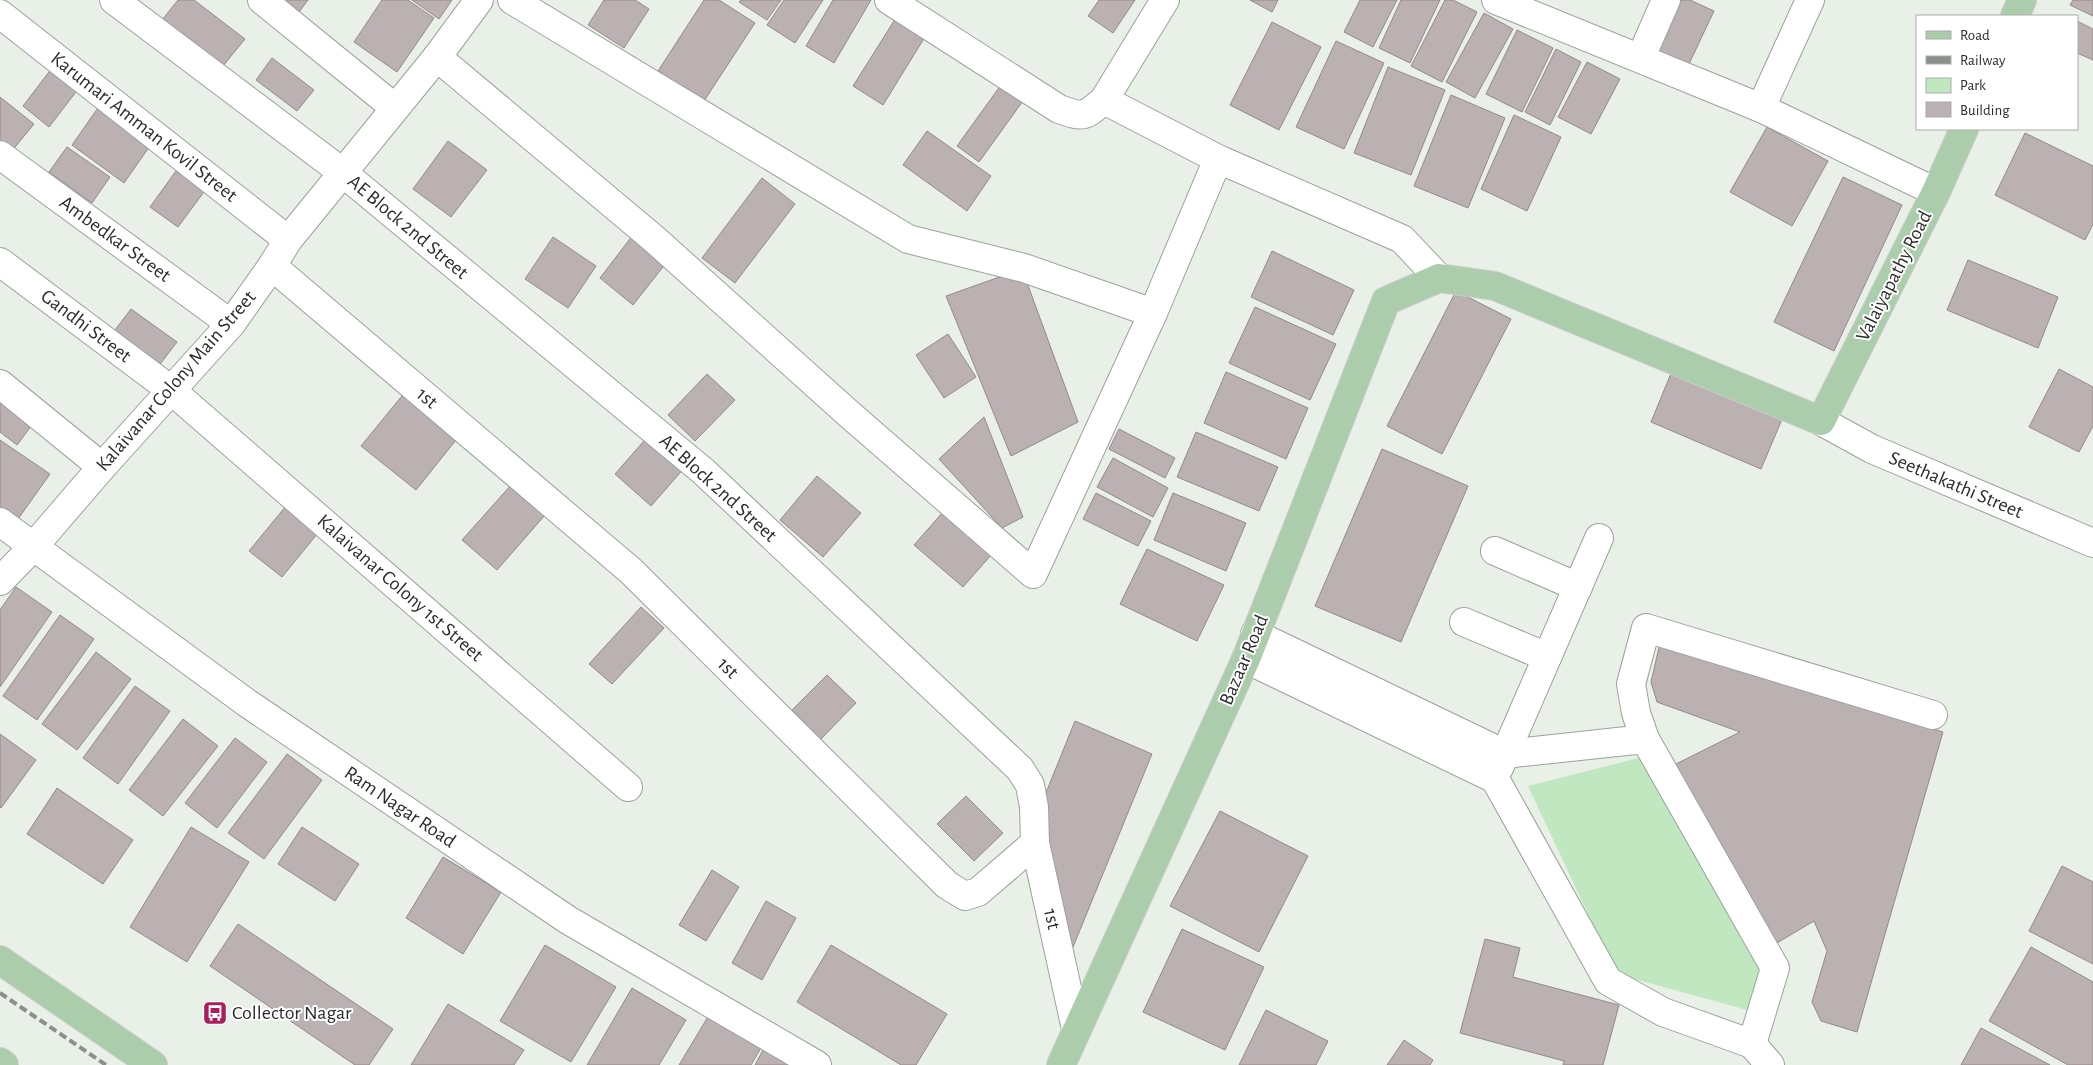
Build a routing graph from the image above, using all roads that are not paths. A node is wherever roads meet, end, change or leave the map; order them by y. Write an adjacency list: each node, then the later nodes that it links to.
1 (114, 0): 22 (street, AE Block 2nd Street)
2 (262, 0): 17 (street)
3 (479, 0): 14 (street, Kalaivanar Colony Main Street)
4 (512, 0): 28 (street)
5 (889, 0): 16 (street)
6 (1165, 0): 16 (street)
7 (1496, 0): 11 (street)
8 (1666, 0): 15 (street)
9 (1810, 0): 18 (street)
10 (2022, 0): 13 (main road)
11 (1534, 7): 15 (street)
12 (0, 14): 24 (street, Karumari Amman Kovil Street)
13 (2015, 15)
14 (437, 57): 17 (street, Kalaivanar Colony Main Street); 28 (street)
15 (1641, 58): 18 (street)
16 (1104, 100): 21 (street)
17 (395, 108): 22 (street, Kalaivanar Colony Main Street)
18 (1761, 108): 23 (street)
19 (1964, 130): 23 (main road, Valaiyapathy Road)
20 (0, 155): 29 (street, Ambedkar Street)
21 (1218, 159): 27 (street); 28 (street)
22 (342, 172): 24 (street, Kalaivanar Colony Main Street); 50 (street, AE Block 2nd Street)
23 (1936, 192): 32 (main road, Valaiyapathy Road)
24 (288, 240): 26 (street, Kalaivanar Colony Main Street)
25 (0, 262): 31 (street, Gandhi Street)
26 (272, 266): 29 (street, Kalaivanar Colony Main Street); 50 (street, 1st)
27 (1439, 278): 32 (main road); 42 (main road, Bazaar Road)
28 (1153, 313)
29 (230, 324): 31 (street, Kalaivanar Colony Main Street)
30 (0, 384): 33 (street)
31 (171, 390): 33 (street, Kalaivanar Colony Main Street); 49 (street, Kalaivanar Colony 1st Street)
32 (1822, 421): 36 (street, Seethakathi Street)
33 (102, 467): 37 (street, Kalaivanar Colony Main Street)
34 (0, 522): 37 (street, Ram Nagar Road)
35 (1599, 538): 40 (street)
36 (2093, 543)
37 (34, 546): 39 (street, Kalaivanar Colony Main Street); 57 (street, Ram Nagar Road)
38 (1495, 551): 40 (street)
39 (0, 581)
40 (1578, 587): 43 (street)
41 (1464, 622): 43 (street)
42 (1255, 634): 44 (main road, Bazaar Road); 47 (street)
43 (1547, 658): 47 (street)
44 (1246, 659): 48 (street); 52 (main road, Bazaar Road)
45 (1933, 715): 46 (street)
46 (1645, 739): 47 (street); 53 (street)
47 (1505, 754): 48 (street)
48 (1495, 779): 53 (street)
49 (628, 786)
50 (1035, 843): 52 (street, 1st)
51 (0, 960): 56 (main road)
52 (1076, 1029): 58 (main road, Bazaar Road)
53 (1752, 1044): 59 (street)
54 (0, 1062): 55 (main road)
55 (4, 1065)
56 (153, 1065)
57 (817, 1065)
58 (1061, 1065)
59 (1770, 1065)

